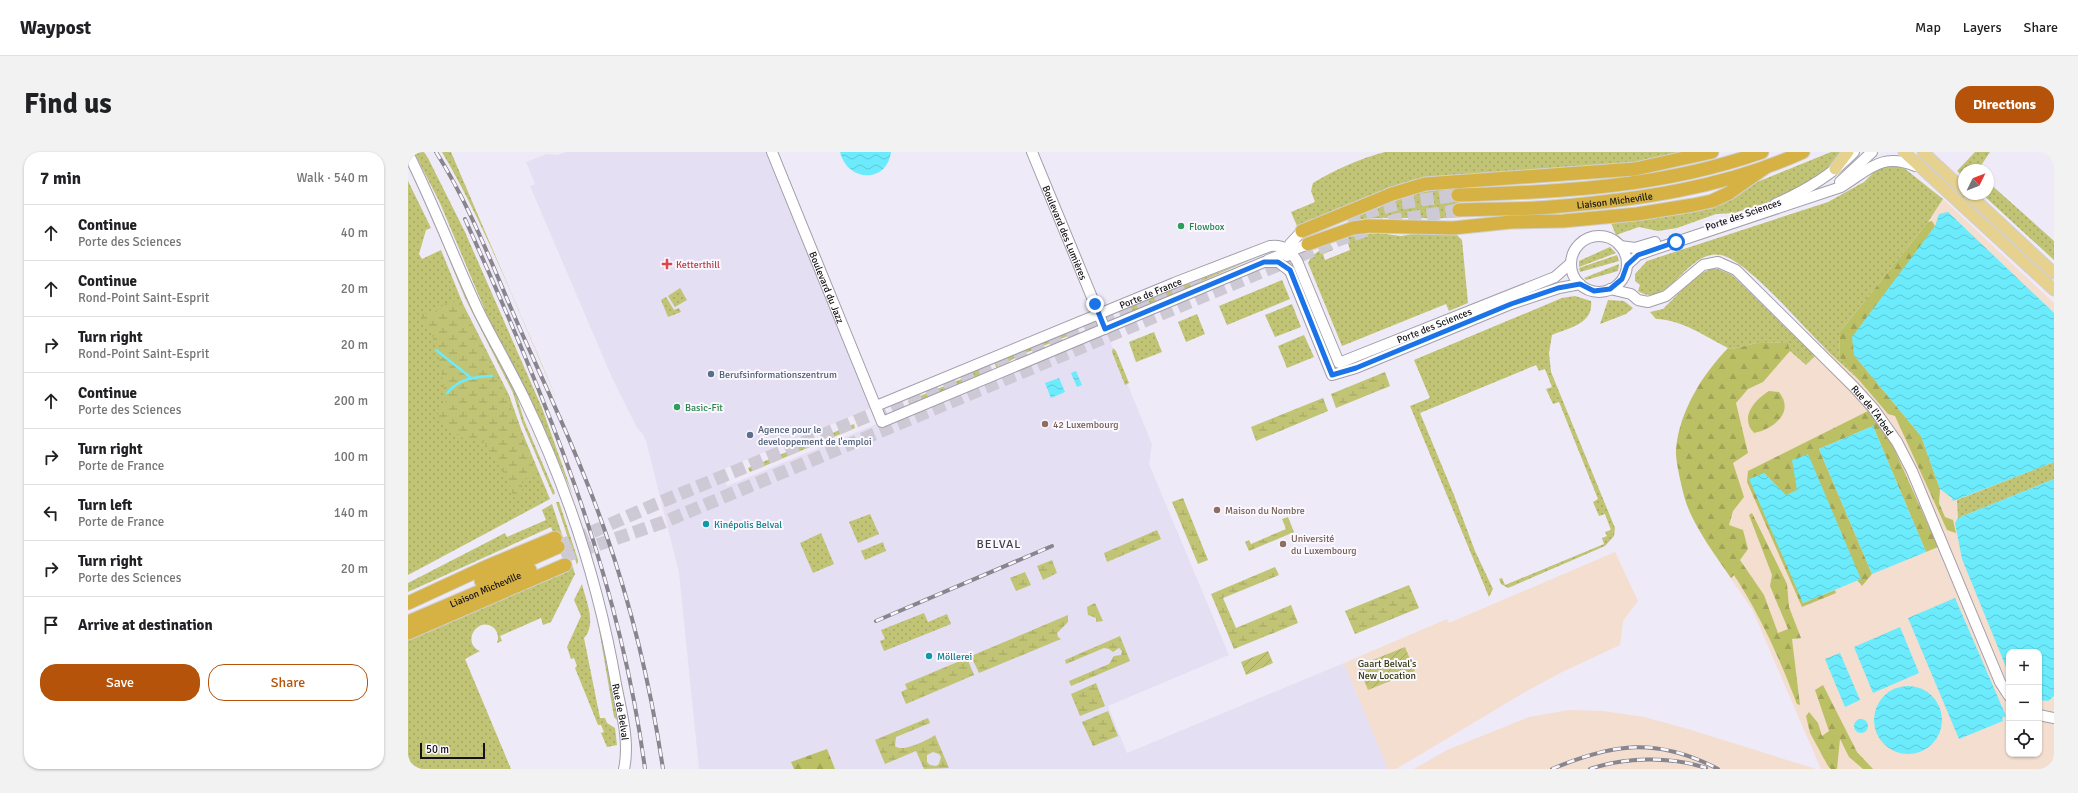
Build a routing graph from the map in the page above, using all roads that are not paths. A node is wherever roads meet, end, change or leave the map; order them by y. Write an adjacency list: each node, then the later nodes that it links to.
1 (772, 152): 40 (main road, Boulevard du Jazz)
2 (1032, 152): 38 (main road, Boulevard des Lumières)
3 (1712, 152): 22 (highway)
4 (1758, 152): 19 (highway, Liaison Micheville)
5 (1803, 152): 14 (highway)
6 (1848, 152): 15 (main road)
7 (1854, 152): 15 (main road, Porte des Sciences)
8 (1872, 152): 18 (main road, Porte des Sciences)
9 (1904, 152): 16 (main road)
10 (1918, 152): 13 (main road)
11 (1923, 152): 13 (main road)
12 (408, 153): 50 (main road, Rue de Belval)
13 (1937, 164): 17 (main road)
14 (1766, 167): 21 (highway, Liaison Micheville); 23 (highway)
15 (1835, 169): 24 (main road, Porte des Sciences)
16 (1932, 178): 18 (main road, Porte des Sciences); 36 (main road)
17 (1958, 184)
18 (1824, 193): 29 (main road, Porte des Sciences)
19 (1458, 195)
20 (1975, 200): 32 (main road)
21 (1460, 210)
22 (1302, 231): 25 (main road); 26 (main road)
23 (1308, 244): 26 (main road, Porte de France); 30 (main road)
24 (1620, 246): 28 (main road); 29 (main road)
25 (1263, 248): 26 (main road, Porte de France); 38 (main road, Porte de France)
26 (1289, 251): 27 (main road, Porte de France); 30 (main road); 31 (main road)
27 (1264, 262): 31 (main road); 39 (main road, Porte de France)
28 (1571, 264): 30 (main road, Porte des Sciences); 34 (main road)
29 (1627, 265): 33 (main road)
30 (1300, 267)
31 (1290, 270): 34 (main road, Porte des Sciences)
32 (2054, 273)
33 (1622, 279): 35 (main road); 37 (main road)
34 (1580, 284): 35 (main road)
35 (1610, 289): 37 (main road, Rue de l'Arbed)
36 (2054, 290)
37 (1631, 294): 47 (main road, Rue de l'Arbed)
38 (1099, 314): 39 (main road); 40 (main road, Porte de France)
39 (1105, 329): 41 (main road, Porte de France)
40 (876, 406): 41 (main road, Boulevard du Jazz)
41 (882, 422)
42 (560, 552): 43 (highway); 44 (highway, Liaison Micheville); 45 (highway, Liaison Micheville); 46 (highway)
43 (408, 603)
44 (408, 615)
45 (408, 622)
46 (408, 633)
47 (2006, 691)
48 (2042, 716): 49 (main road)
49 (2054, 718)
50 (624, 769)

